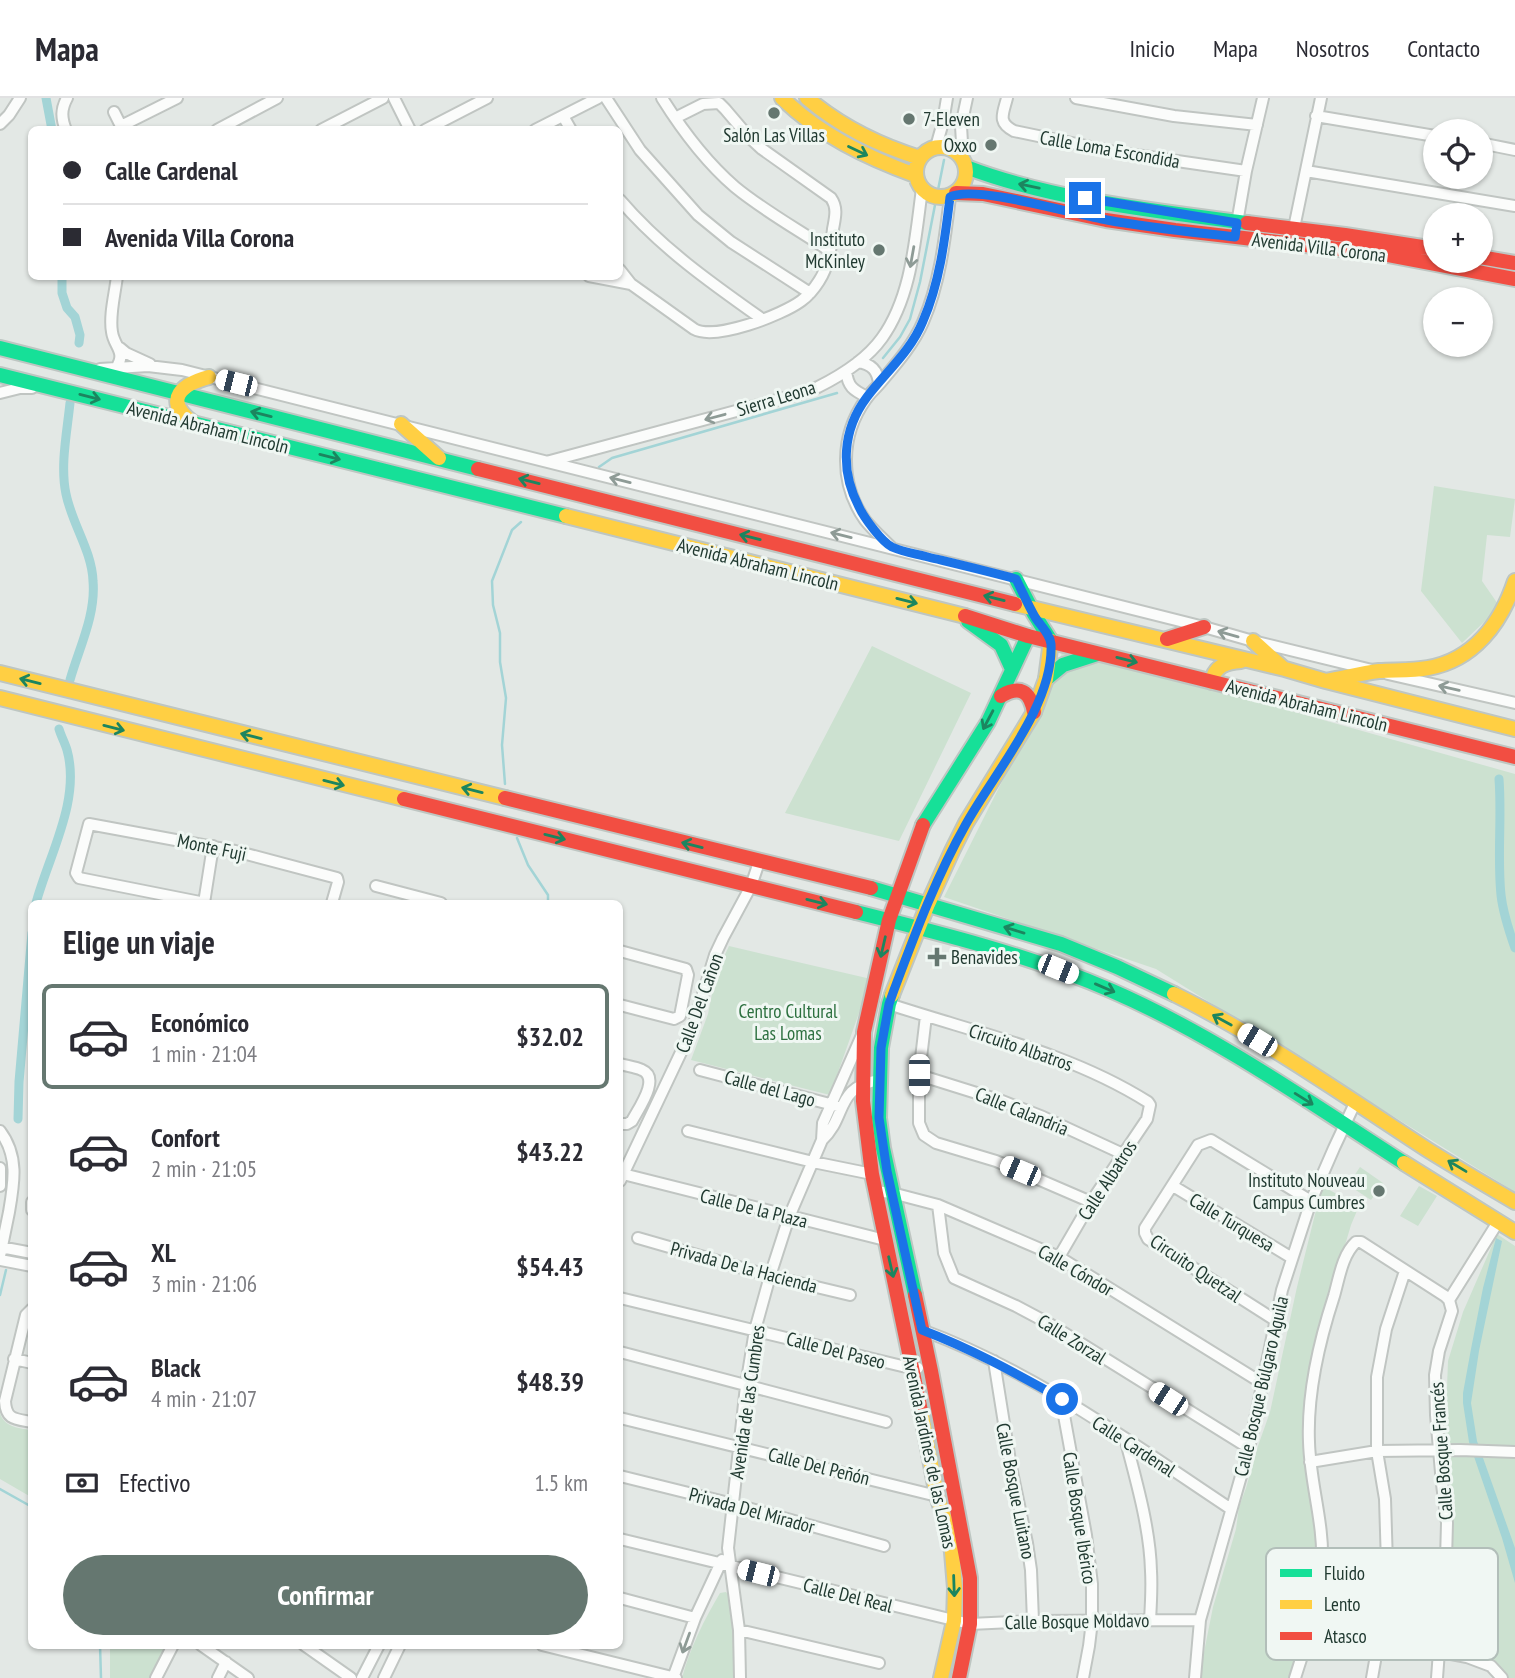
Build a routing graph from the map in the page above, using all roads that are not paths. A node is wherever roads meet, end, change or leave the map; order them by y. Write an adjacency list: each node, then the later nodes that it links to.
1 (20, 98): 24 (street)
2 (67, 98): 27 (street)
3 (177, 98): 29 (street)
4 (277, 98): 30 (street)
5 (383, 98): 31 (street)
6 (394, 98): 32 (street)
7 (487, 98): 33 (street)
8 (598, 98): 20 (street)
9 (606, 98): 60 (street)
10 (662, 98): 22 (street)
11 (782, 98): 44 (main road, one-way to 44)
12 (807, 98): 40 (main road)
13 (947, 98): 23 (street)
14 (967, 98): 25 (street)
15 (1007, 98): 42 (street, Calle Loma Escondida)
16 (1076, 98): 26 (street)
17 (1263, 98): 26 (street)
18 (1321, 98): 21 (street)
19 (114, 112): 28 (street)
20 (563, 116): 34 (street); 35 (street)
21 (1316, 116): 36 (street); 43 (street)
22 (675, 118): 52 (street); 52 (street)
23 (943, 122): 25 (street); 38 (street)
24 (0, 124)
25 (961, 125): 41 (street)
26 (1256, 125): 42 (street)
27 (64, 126)
28 (121, 126)
29 (124, 126)
30 (224, 126)
31 (329, 126)
32 (408, 126)
33 (433, 126)
34 (543, 126)
35 (569, 126)
36 (1423, 134)
37 (1493, 146): 39 (street)
38 (936, 147): 40 (main road); 41 (main road)
39 (1515, 150)
40 (920, 158): 44 (main road)
41 (965, 163): 46 (main road); 50 (main road, Avenida Villa Corona, one-way to 41)
42 (1246, 171): 50 (street)
43 (1306, 171): 48 (street); 49 (street)
44 (915, 175): 45 (main road)
45 (922, 189): 46 (main road); 64 (street, Sierra Leona, one-way to 64)
46 (953, 195): 50 (main road, Avenida Villa Corona); 71 (street)
47 (623, 203): 61 (street)
48 (1515, 206)
49 (1294, 228): 50 (main road, Avenida Villa Corona); 51 (main road, Avenida Villa Corona)
50 (1236, 230): 56 (main road, Avenida Villa Corona)
51 (1423, 247)
52 (830, 251): 60 (street)
53 (1493, 259): 54 (main road)
54 (1515, 263)
55 (623, 274): 59 (street)
56 (1515, 279)
57 (117, 280): 63 (street)
58 (610, 280): 59 (street)
59 (631, 284): 61 (street)
60 (810, 293): 61 (street)
61 (762, 319)
62 (0, 348): 67 (main road)
63 (120, 348): 65 (street); 66 (street)
64 (858, 362): 68 (street, Sierra Leona); 71 (street)
65 (156, 366): 66 (street); 70 (street)
66 (116, 368): 67 (street)
67 (85, 370): 74 (main road)
68 (846, 370): 75 (street); 79 (street, Sierra Leona, one-way to 79)
69 (0, 375): 72 (main road, Avenida Abraham Lincoln)
70 (209, 376): 74 (main road); 77 (street)
71 (879, 384): 75 (street)
72 (47, 387): 73 (street); 76 (main road, Avenida Abraham Lincoln, one-way to 76)
73 (0, 393)
74 (180, 393): 76 (main road); 78 (main road, one-way to 74)
75 (867, 397): 80 (street)
76 (192, 422): 85 (main road, Avenida Abraham Lincoln, one-way to 85)
77 (401, 424): 78 (main road); 79 (street)
78 (441, 459): 83 (main road, one-way to 78)
79 (547, 462): 80 (street, one-way to 79)
80 (891, 547): 81 (street)
81 (1016, 579): 83 (main road); 87 (street)
82 (1514, 587): 84 (main road)
83 (1030, 608): 86 (main road); 88 (main road)
84 (1510, 612): 96 (main road)
85 (961, 615): 89 (main road, Avenida Abraham Lincoln); 94 (main road)
86 (1084, 620): 88 (main road); 90 (main road)
87 (1204, 627): 90 (main road); 91 (street, one-way to 87)
88 (1047, 635): 89 (main road, Avenida Abraham Lincoln); 92 (main road, Avenida Abraham Lincoln); 98 (main road, Avenida Jardines de las Lomas)
89 (1027, 636): 94 (main road, Avenida Jardines de las Lomas)
90 (1166, 639): 93 (main road)
91 (1253, 641): 95 (main road); 96 (street)
92 (1100, 653): 98 (main road); 100 (main road, Avenida Abraham Lincoln, one-way to 100)
93 (1247, 660): 95 (main road); 100 (main road)
94 (1012, 669): 98 (main road); 102 (main road, Avenida Jardines de las Lomas)
95 (1285, 669): 99 (main road)
96 (1377, 671): 99 (main road); 104 (street, one-way to 96)
97 (0, 673): 101 (main road, one-way to 97)
98 (1046, 680): 105 (main road, Avenida Jardines de las Lomas)
99 (1326, 681): 107 (main road)
100 (1212, 682): 108 (main road, Avenida Abraham Lincoln)
101 (66, 690): 106 (main road); 110 (main road, one-way to 101)
102 (1001, 696): 105 (main road); 113 (main road, Avenida Jardines de las Lomas, one-way to 113)
103 (0, 698): 106 (main road)
104 (1515, 703)
105 (1034, 712): 119 (main road, Avenida Jardines de las Lomas)
106 (59, 714): 112 (main road, one-way to 112)
107 (1515, 729)
108 (1515, 757)
109 (213, 846): 115 (street, Monte Fuji); 116 (street); 117 (street, Monte Fuji)
110 (759, 862): 112 (street, Calle Del Cañon); 113 (main road)
111 (376, 886): 114 (street)
112 (751, 886): 120 (main road, one-way to 120); 144 (street, Calle Del Cañon)
113 (898, 895): 119 (main road); 120 (main road, Avenida Jardines de las Lomas)
114 (396, 897): 118 (street)
115 (189, 900)
116 (204, 900)
117 (333, 900)
118 (418, 900)
119 (928, 904): 121 (main road, Avenida Jardines de las Lomas); 133 (main road, one-way to 119)
120 (889, 920): 121 (main road); 126 (main road, Avenida Jardines de las Lomas, one-way to 126)
121 (918, 928): 123 (main road, Avenida Jardines de las Lomas); 136 (main road, one-way to 136)
122 (623, 952): 124 (street)
123 (889, 1004): 125 (street, Circuito Albatros); 130 (main road, Avenida Jardines de las Lomas)
124 (623, 1006)
125 (926, 1016): 129 (street); 132 (street, Circuito Albatros)
126 (863, 1032): 131 (main road, Avenida Jardines de las Lomas); 134 (street, Avenida de las Cumbres)
127 (623, 1065): 135 (street)
128 (700, 1070): 134 (street, Calle del Lago)
129 (919, 1075): 140 (street, Calle Calandria); 152 (street)
130 (880, 1080): 131 (street); 150 (main road, Avenida Jardines de las Lomas)
131 (863, 1084): 134 (street, Avenida de las Cumbres); 145 (main road, Avenida Jardines de las Lomas)
132 (1148, 1101): 140 (street, Calle Albatros)
133 (1356, 1103): 136 (street, Calle Bosque Búlgaro Aguila); 139 (main road)
134 (836, 1106): 141 (street, Avenida de las Cumbres)
135 (623, 1124)
136 (1345, 1125): 143 (main road); 151 (street, Calle Bosque Búlgaro Aguila)
137 (0, 1131): 160 (street)
138 (688, 1132): 141 (street)
139 (1432, 1152): 143 (main road); 153 (main road, one-way to 139)
140 (1123, 1154): 152 (street, Calle Albatros)
141 (813, 1162): 145 (street); 155 (street, Avenida de las Cumbres)
142 (0, 1168): 147 (street)
143 (1419, 1172): 156 (main road)
144 (623, 1174)
145 (872, 1174): 149 (main road, Avenida Jardines de las Lomas)
146 (623, 1178): 155 (street, Calle De la Plaza)
147 (0, 1186)
148 (1173, 1186): 151 (street, Circuito Quetzal); 163 (street, Calle Turquesa); 171 (street, Circuito Quetzal)
149 (875, 1191): 150 (street, Calle Cóndor); 159 (main road, Avenida Jardines de las Lomas)
150 (892, 1193): 154 (street, Calle Cóndor); 173 (main road, Avenida Jardines de las Lomas)
151 (1311, 1201): 163 (street, Calle Bosque Búlgaro Aguila)
152 (1091, 1202): 162 (street, Calle Albatros)
153 (1515, 1202)
154 (938, 1205): 162 (street, Calle Cóndor); 188 (street, Calle Zorzal)
155 (789, 1217): 159 (street, Calle De la Plaza); 166 (street, Avenida de las Cumbres)
156 (1498, 1222): 157 (main road); 169 (street, Calle Bosque Francés)
157 (1515, 1232)
158 (638, 1238): 166 (street, Privada De la Hacienda)
159 (885, 1240): 178 (main road, Avenida Jardines de las Lomas, one-way to 178)
160 (0, 1253): 161 (street); 164 (street)
161 (28, 1254)
162 (1059, 1257): 180 (street, Calle Cóndor)
163 (1292, 1258): 171 (street, Calle Bosque Búlgaro Aguila)
164 (28, 1264)
165 (1405, 1271): 169 (street); 190 (street); 192 (street)
166 (770, 1276): 167 (street, Privada De la Hacienda); 172 (street, Avenida de las Cumbres)
167 (850, 1295)
168 (623, 1299): 172 (street, Calle Del Paseo)
169 (1451, 1305): 189 (street, Calle Bosque Francés)
170 (28, 1313): 175 (street)
171 (1275, 1320): 180 (street, Calle Bosque Búlgaro Aguila)
172 (755, 1329): 178 (street, Calle Del Paseo); 181 (street, Avenida de las Cumbres)
173 (922, 1330): 176 (street, Calle Cardenal); 179 (main road, Avenida Jardines de las Lomas)
174 (623, 1353): 181 (street)
175 (14, 1360): 177 (street); 184 (street)
176 (994, 1361): 182 (street, Calle Cardenal); 208 (street, Calle Bosque Luitano)
177 (28, 1362)
178 (913, 1367): 179 (street, Calle Del Paseo); 194 (main road, Avenida Jardines de las Lomas)
179 (930, 1371): 210 (main road, Avenida Jardines de las Lomas)
180 (1262, 1383): 188 (street, Calle Bosque Búlgaro Aguila)
181 (746, 1386): 185 (street); 187 (street, Avenida de las Cumbres)
182 (1062, 1399): 186 (street, Calle Cardenal); 209 (street, Calle Bosque Ibérico)
183 (623, 1419): 187 (street, Calle Del Peñón)
184 (28, 1421)
185 (886, 1422)
186 (1125, 1438): 196 (street, Calle Cardenal); 205 (street)
187 (740, 1446): 194 (street, Calle Del Peñón); 195 (street, Avenida de las Cumbres)
188 (1249, 1448): 196 (street, Calle Bosque Búlgaro Aguila)
189 (1439, 1450): 190 (street); 191 (street); 201 (street, Calle Bosque Francés)
190 (1377, 1451): 192 (street); 200 (street)
191 (1515, 1452)
192 (1310, 1462): 199 (street)
193 (623, 1477): 195 (street, Privada Del Mirador)
194 (937, 1496): 207 (main road, Avenida Jardines de las Lomas, one-way to 207)
195 (733, 1504): 198 (street, Privada Del Mirador); 202 (street, Avenida de las Cumbres)
196 (1231, 1509): 206 (street, Calle Bosque Búlgaro Aguila)
197 (623, 1540): 202 (street, Calle Del Real)
198 (884, 1546)
199 (1321, 1548)
200 (1387, 1548)
201 (1447, 1548)
202 (726, 1565): 204 (street, Avenida de las Cumbres); 207 (street, Calle Del Real); 211 (street)
203 (623, 1599): 204 (street)
204 (695, 1618): 230 (street, Avenida de las Cumbres, one-way to 230)
205 (1150, 1620): 206 (street, Calle Bosque Moldavo); 209 (street, Calle Bosque Moldavo)
206 (1200, 1620): 235 (street, Calle Bosque Búlgaro Aguila)
207 (954, 1621): 210 (street, Calle Bosque Moldavo); 232 (main road, Avenida Jardines de las Lomas)
208 (1032, 1621): 209 (street, Calle Bosque Moldavo); 210 (street, Calle Bosque Moldavo)
209 (1092, 1621): 234 (street, Calle Bosque Ibérico)
210 (970, 1624): 233 (main road, Avenida Jardines de las Lomas)
211 (739, 1630): 223 (street); 231 (street)
212 (171, 1649): 224 (street)
213 (207, 1649): 222 (street)
214 (310, 1649): 227 (street)
215 (377, 1649): 228 (street)
216 (398, 1649): 229 (street)
217 (558, 1649): 230 (street)
218 (1300, 1660): 236 (street)
219 (1376, 1660): 237 (street)
220 (1438, 1660): 238 (street, Calle Bosque Francés)
221 (1475, 1660): 239 (street)
222 (226, 1662): 225 (street); 226 (street)
223 (879, 1663)
224 (156, 1678)
225 (218, 1678)
226 (248, 1678)
227 (351, 1678)
228 (362, 1678)
229 (384, 1678)
230 (674, 1678)
231 (740, 1678)
232 (941, 1678)
233 (959, 1678)
234 (1083, 1678)
235 (1195, 1678)
236 (1295, 1678)
237 (1372, 1678)
238 (1437, 1678)
239 (1502, 1678)

